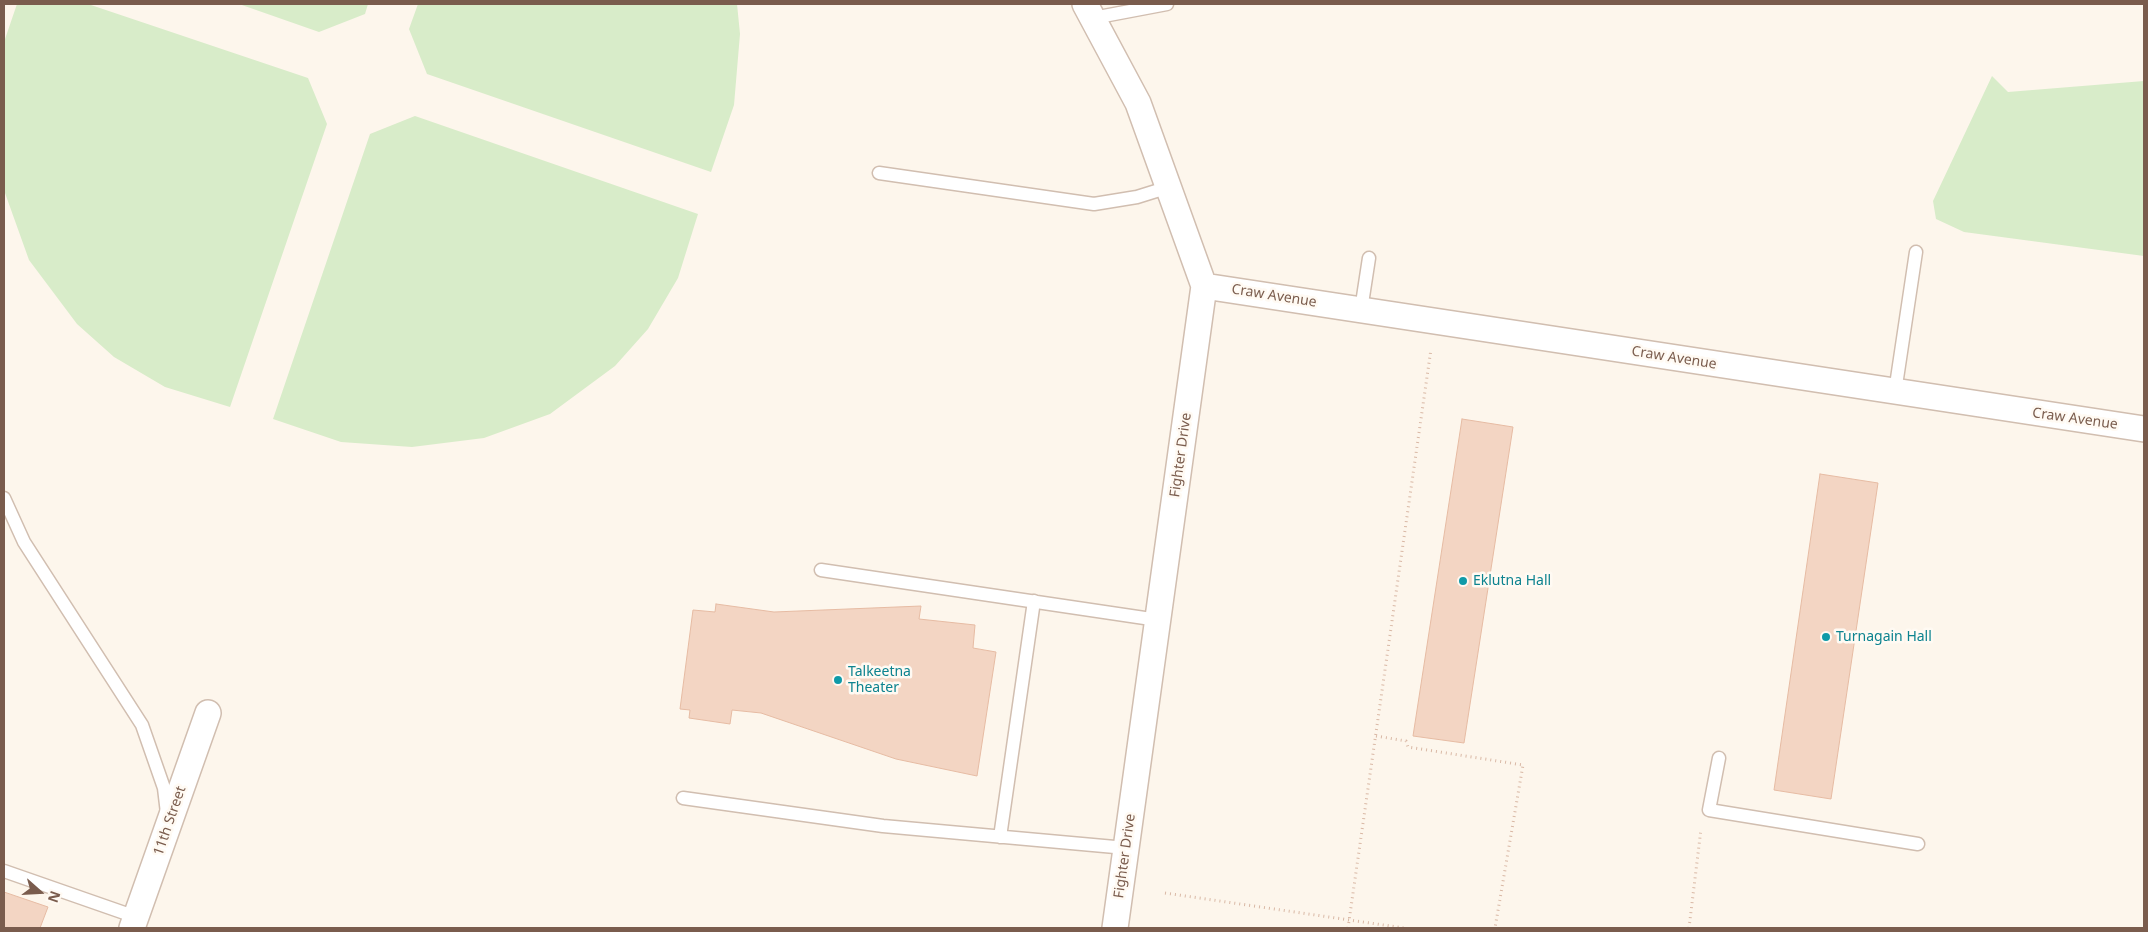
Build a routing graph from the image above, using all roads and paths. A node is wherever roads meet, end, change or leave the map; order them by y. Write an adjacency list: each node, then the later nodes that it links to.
1 (1167, 4): 2 (lane)
2 (1089, 11): 4 (street, Fighter Drive)
3 (879, 173): 4 (lane)
4 (1169, 187): 7 (street, Fighter Drive)
5 (1916, 252): 10 (lane)
6 (1369, 258): 8 (lane)
7 (1204, 286): 8 (street, Craw Avenue); 15 (street, Fighter Drive)
8 (1361, 310): 9 (street, Craw Avenue)
9 (1435, 321): 10 (street, Craw Avenue); 17 (path)
10 (1896, 392): 11 (street, Craw Avenue)
11 (2144, 429)
12 (4, 498): 21 (lane)
13 (820, 570): 14 (lane)
14 (1034, 601): 15 (lane); 22 (lane)
15 (1158, 620): 24 (street, Fighter Drive)
16 (208, 713): 21 (street, 11th Street)
17 (1376, 736): 27 (path); 32 (path)
18 (1719, 758): 20 (lane)
19 (684, 798): 22 (lane)
20 (1709, 810): 23 (lane); 33 (path)
21 (168, 826): 28 (street, 11th Street)
22 (1000, 837): 24 (lane)
23 (1918, 844)
24 (1126, 848): 29 (street, Fighter Drive)
25 (4, 871): 28 (lane)
26 (1165, 893): 27 (path)
27 (1350, 921): 30 (path); 31 (path)
28 (134, 922)
29 (1115, 928)
30 (1348, 928)
31 (1404, 928)
32 (1495, 928)
33 (1689, 928)

